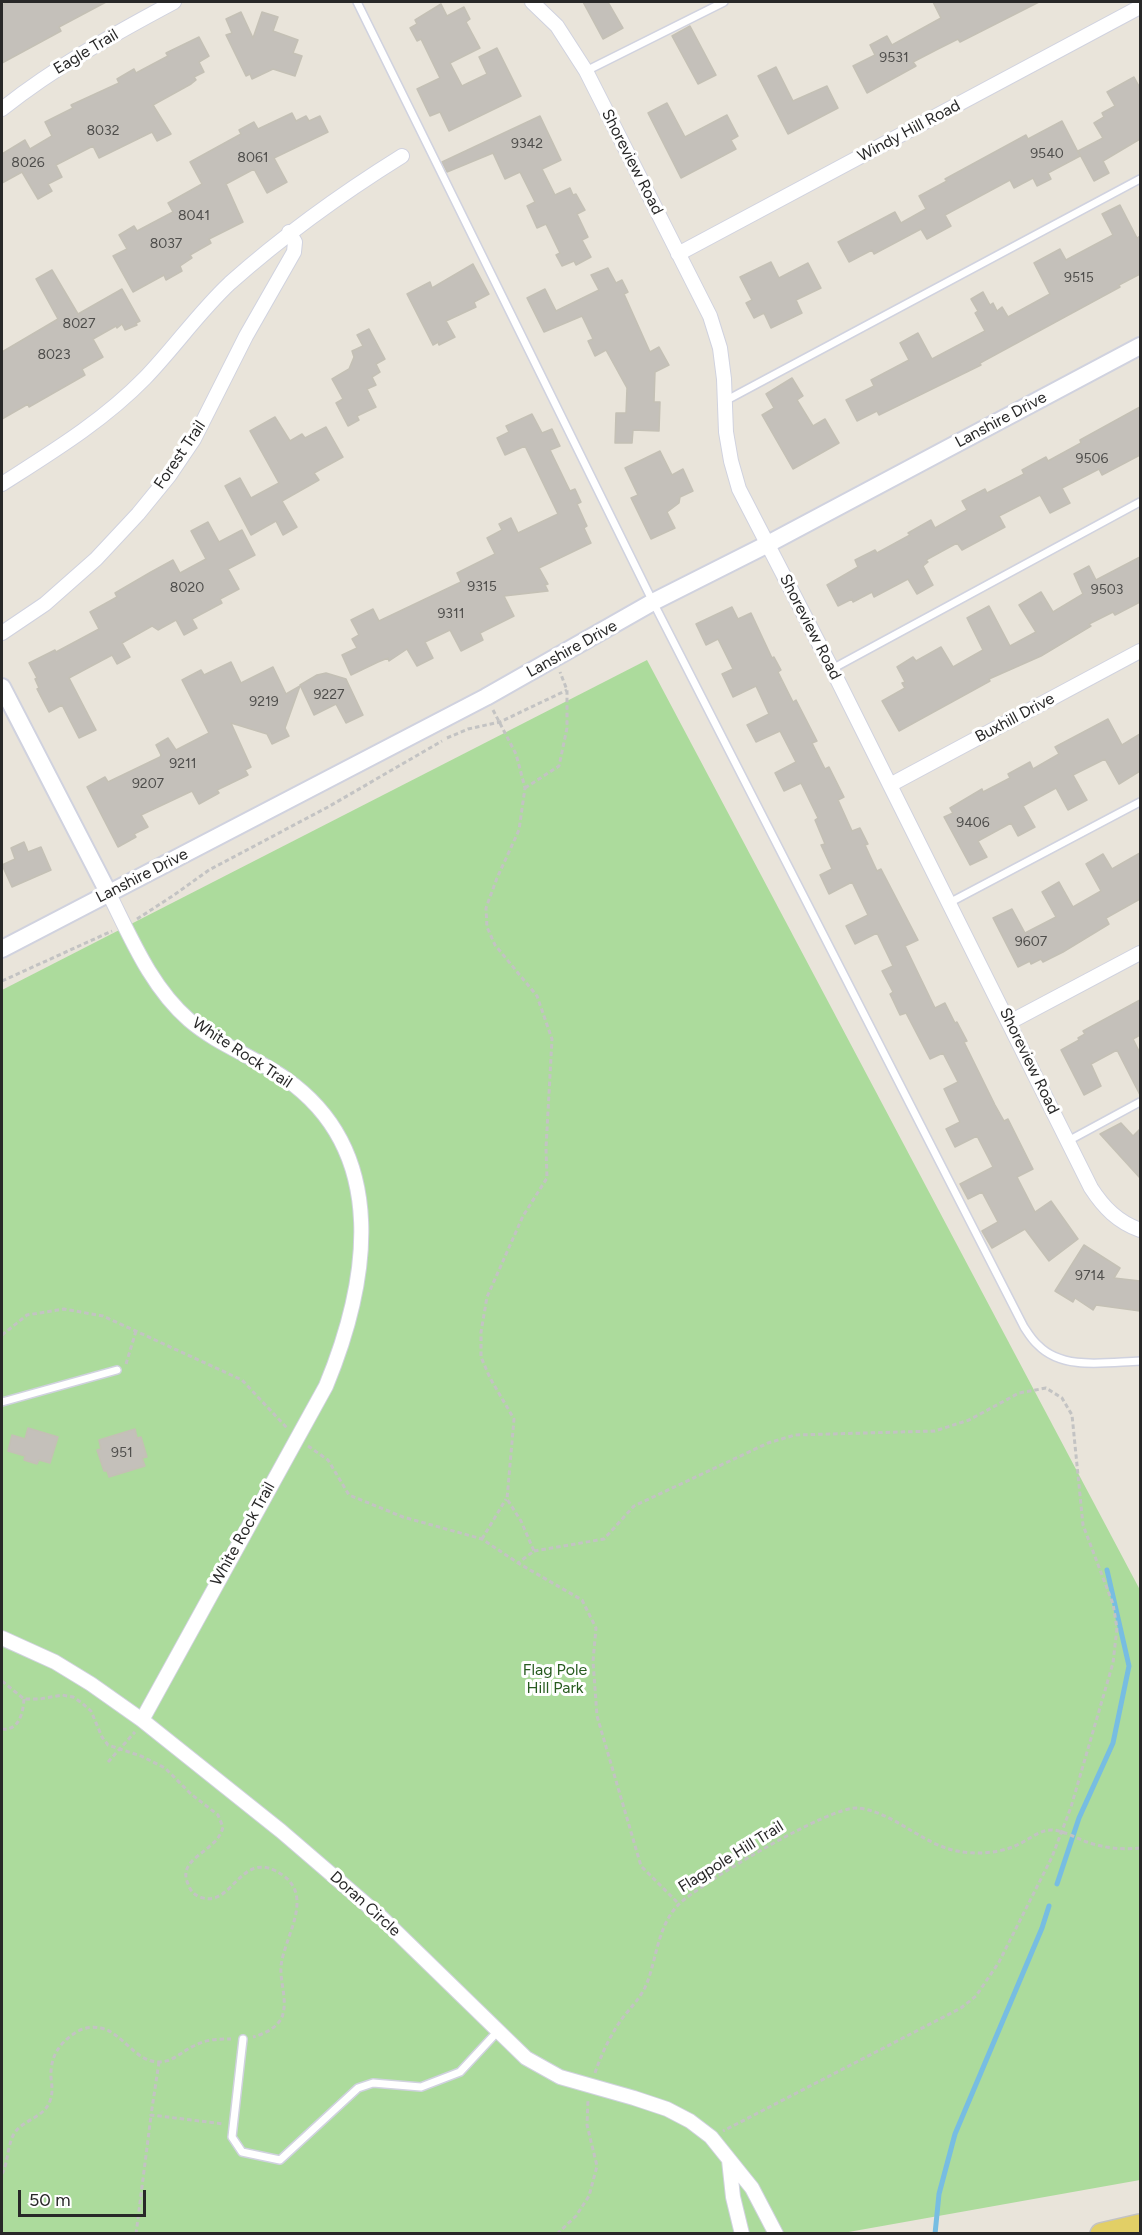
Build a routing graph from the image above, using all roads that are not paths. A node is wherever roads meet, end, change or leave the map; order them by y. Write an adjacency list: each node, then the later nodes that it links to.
1 (174, 2): 7 (street, Eagle Trail)
2 (357, 2): 17 (lane)
3 (532, 2): 6 (street, Shoreview Road)
4 (724, 2): 6 (lane)
5 (1140, 7): 11 (street, Windy Hill Road)
6 (586, 71): 11 (street, Shoreview Road)
7 (2, 109)
8 (402, 156): 10 (street)
9 (1140, 179): 13 (lane)
10 (289, 232): 14 (street); 18 (street, Forest Trail)
11 (678, 254): 13 (street, Shoreview Road)
12 (1140, 346): 16 (street, Lanshire Drive)
13 (725, 401): 16 (street, Shoreview Road)
14 (2, 484)
15 (1140, 502): 20 (lane)
16 (768, 544): 17 (street, Lanshire Drive); 20 (street, Shoreview Road)
17 (653, 602): 24 (street, Lanshire Drive); 32 (lane)
18 (2, 633)
19 (1140, 651): 22 (street, Buxhill Drive)
20 (832, 669): 22 (street, Shoreview Road)
21 (2, 687): 24 (street, White Rock Trail)
22 (890, 785): 25 (street, Shoreview Road)
23 (1140, 802): 25 (lane)
24 (109, 894): 26 (street, Lanshire Drive); 36 (street, White Rock Trail)
25 (949, 903): 28 (street, Shoreview Road)
26 (2, 949)
27 (1140, 953): 28 (street)
28 (1010, 1022): 30 (street, Shoreview Road)
29 (1140, 1102): 30 (lane)
30 (1068, 1141): 31 (street, Shoreview Road)
31 (1140, 1230)
32 (1140, 1360)
33 (117, 1370): 34 (lane)
34 (2, 1402)
35 (2, 1638): 36 (street, Doran Circle)
36 (142, 1720): 37 (street, Doran Circle)
37 (498, 2031): 38 (lane); 39 (street, Doran Circle)
38 (243, 2039)
39 (729, 2158): 41 (street); 42 (street, Doran Circle)
40 (1140, 2225): 43 (main road)
41 (742, 2234)
42 (776, 2234)
43 (1101, 2234)

